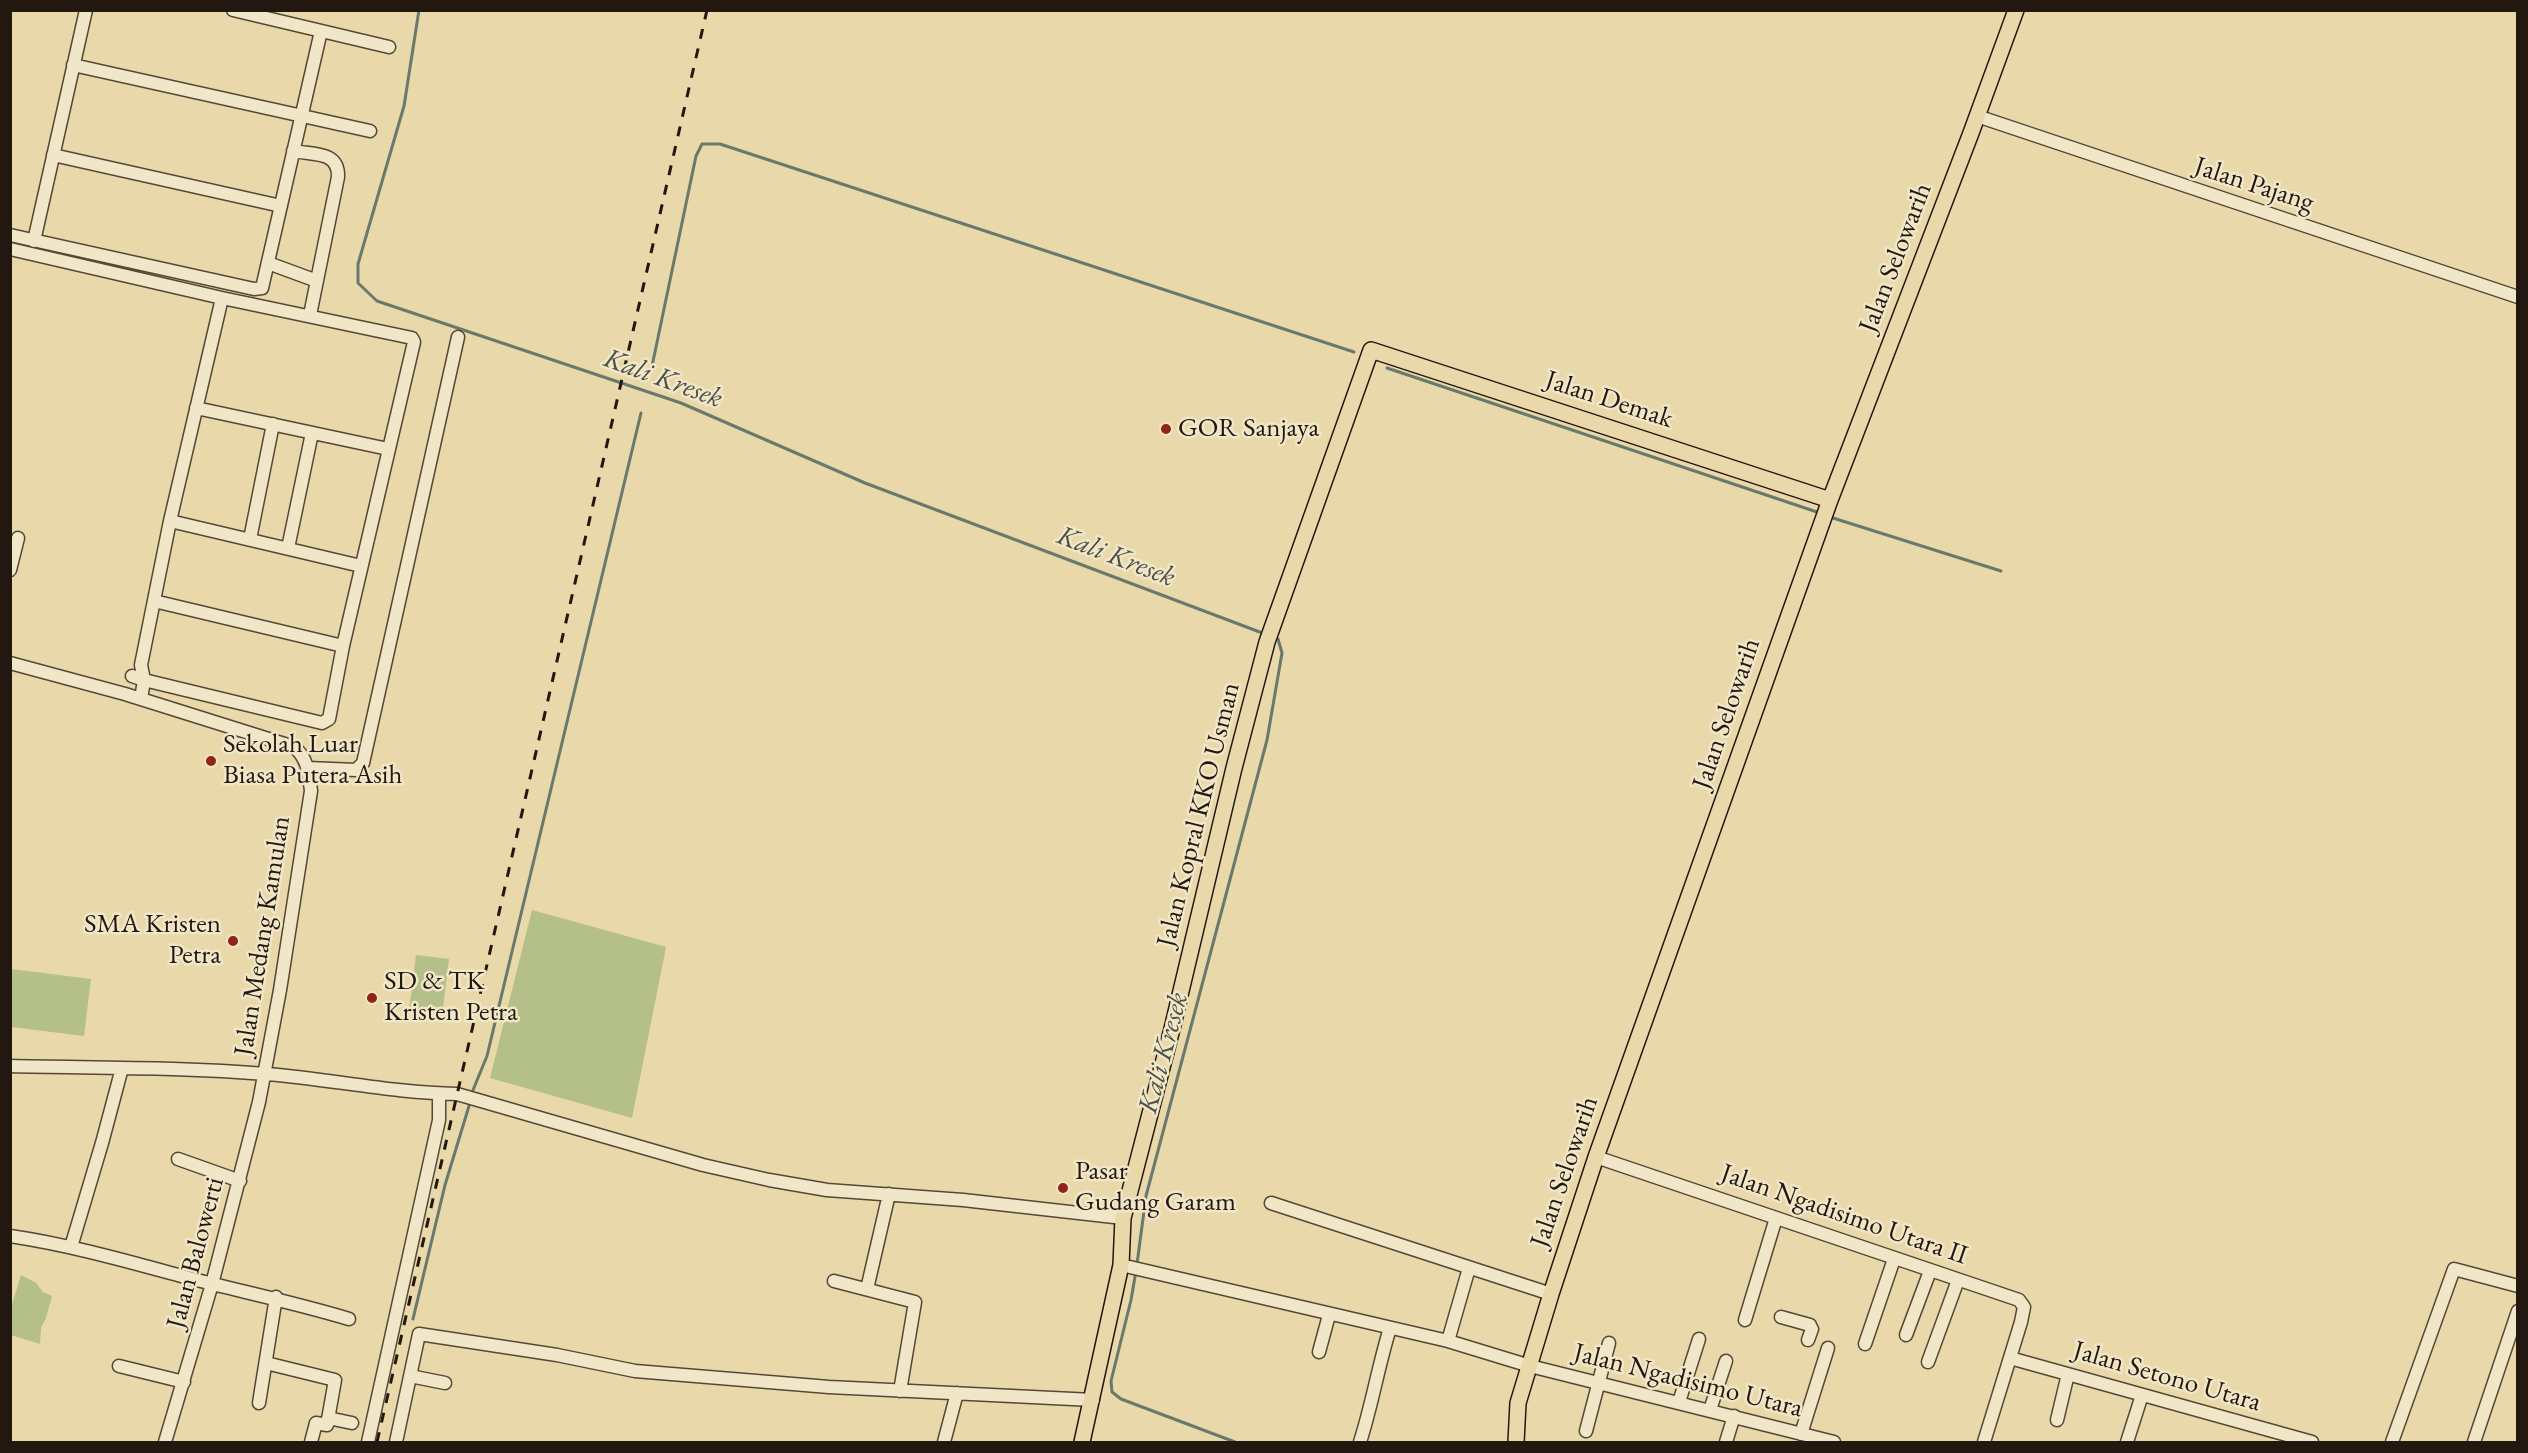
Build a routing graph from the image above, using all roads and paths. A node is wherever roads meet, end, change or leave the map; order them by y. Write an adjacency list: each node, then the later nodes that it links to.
1 (86, 10): 6 (street)
2 (233, 10): 4 (street)
3 (2016, 10): 8 (main road, Jalan Selowarih)
4 (321, 31): 5 (street); 7 (street)
5 (389, 47)
6 (73, 65): 7 (street); 11 (street)
7 (301, 116): 9 (street); 10 (street)
8 (1977, 116): 18 (street, Jalan Pajang); 27 (main road, Jalan Selowarih)
9 (370, 131)
10 (293, 152): 12 (street); 17 (street)
11 (53, 155): 12 (street); 14 (street)
12 (281, 206): 16 (street)
13 (10, 235): 14 (street)
14 (34, 241): 16 (street)
15 (10, 249): 19 (street)
16 (268, 263): 17 (street)
17 (317, 281): 20 (street)
18 (2517, 297)
19 (222, 298): 20 (street); 23 (street)
20 (310, 315): 26 (street)
21 (458, 337): 42 (street)
22 (1371, 350): 27 (main road, Jalan Demak); 52 (main road, Jalan Kopral KKO Usman)
23 (196, 408): 24 (street); 28 (street)
24 (273, 424): 25 (street); 30 (street)
25 (312, 433): 26 (street); 31 (street)
26 (388, 449): 32 (street)
27 (1830, 500): 47 (main road, Jalan Selowarih)
28 (170, 521): 30 (street); 34 (street)
29 (18, 538): 33 (street)
30 (250, 539): 31 (street)
31 (288, 548): 32 (street)
32 (362, 566): 35 (street)
33 (10, 570)
34 (154, 601): 35 (street); 37 (street)
35 (344, 646): 39 (street)
36 (10, 663): 40 (street)
37 (141, 665): 38 (street); 39 (street)
38 (132, 676): 39 (street); 40 (street)
39 (144, 680): 41 (street)
40 (124, 694): 41 (street)
41 (141, 699): 42 (street)
42 (308, 768): 45 (street, Jalan Medang Kamulan)
43 (10, 1066): 44 (street)
44 (122, 1068): 45 (street); 55 (street)
45 (265, 1074): 46 (street); 49 (street, Jalan Balowerti)
46 (439, 1094): 50 (street); 108 (street)
47 (1596, 1157): 53 (street, Jalan Ngadisimo Utara II); 65 (main road, Jalan Selowarih)
48 (178, 1159): 49 (street)
49 (240, 1181): 62 (street, Jalan Balowerti)
50 (889, 1194): 52 (street); 64 (street)
51 (1271, 1203): 58 (street)
52 (1123, 1218): 57 (main road, Jalan Kopral KKO Usman)
53 (1776, 1218): 56 (street, Jalan Ngadisimo Utara II); 71 (street)
54 (10, 1236): 55 (street)
55 (71, 1247): 62 (street)
56 (1894, 1259): 59 (street, Jalan Ngadisimo Utara II); 78 (street)
57 (1129, 1266): 68 (street, Jalan Ngadisimo Utara); 95 (main road, Jalan Kopral KKO Usman)
58 (1469, 1268): 65 (street); 76 (street)
59 (1930, 1271): 60 (street, Jalan Ngadisimo Utara II); 74 (street)
60 (1959, 1280): 81 (street, Jalan Ngadisimo Utara II); 83 (street)
61 (834, 1281): 64 (street)
62 (213, 1284): 66 (street); 89 (street, Jalan Balowerti)
63 (2517, 1286): 119 (street)
64 (867, 1289): 92 (street)
65 (1551, 1294): 86 (main road, Jalan Selowarih)
66 (276, 1297): 70 (street); 84 (street)
67 (2517, 1311): 120 (street)
68 (1329, 1315): 72 (street, Jalan Ngadisimo Utara); 80 (street)
69 (1781, 1317): 73 (street)
70 (349, 1319)
71 (1745, 1320)
72 (1390, 1329): 76 (street, Jalan Ngadisimo Utara); 112 (street)
73 (1810, 1332)
74 (1906, 1335)
75 (1699, 1339): 96 (street)
76 (1448, 1341): 86 (street, Jalan Ngadisimo Utara)
77 (1609, 1343): 91 (street)
78 (1865, 1344)
79 (1828, 1348): 104 (street)
80 (1319, 1352)
81 (2010, 1358): 87 (street, Jalan Setono Utara); 116 (street)
82 (1726, 1361): 98 (street)
83 (1928, 1362)
84 (266, 1363): 97 (street); 100 (street)
85 (119, 1366): 89 (street)
86 (1530, 1366): 91 (street, Jalan Ngadisimo Utara); 113 (main road, Jalan Selowarih)
87 (2068, 1374): 94 (street, Jalan Setono Utara); 101 (street)
88 (410, 1376): 90 (street); 92 (street); 109 (street)
89 (184, 1382): 106 (street, Jalan Balowerti)
90 (446, 1383)
91 (1598, 1383): 96 (street, Jalan Ngadisimo Utara); 103 (street)
92 (900, 1390): 93 (street)
93 (957, 1394): 95 (street); 110 (street)
94 (2142, 1395): 105 (street, Jalan Setono Utara); 117 (street)
95 (1093, 1400): 111 (main road, Jalan Kopral KKO Usman)
96 (1679, 1402): 98 (street, Jalan Ngadisimo Utara)
97 (259, 1403)
98 (1710, 1410): 99 (street, Jalan Ngadisimo Utara)
99 (1734, 1416): 104 (street, Jalan Ngadisimo Utara); 114 (street)
100 (328, 1418): 102 (street); 107 (street)
101 (2057, 1420)
102 (352, 1423)
103 (1586, 1431)
104 (1801, 1434): 115 (street, Jalan Ngadisimo Utara)
105 (2283, 1439): 118 (street, Jalan Setono Utara)
106 (165, 1443)
107 (311, 1443)
108 (368, 1443)
109 (396, 1443)
110 (944, 1443)
111 (1082, 1443)
112 (1360, 1443)
113 (1515, 1443)
114 (1726, 1443)
115 (1834, 1443)
116 (1984, 1443)
117 (2127, 1443)
118 (2312, 1443)
119 (2392, 1443)
120 (2474, 1443)

